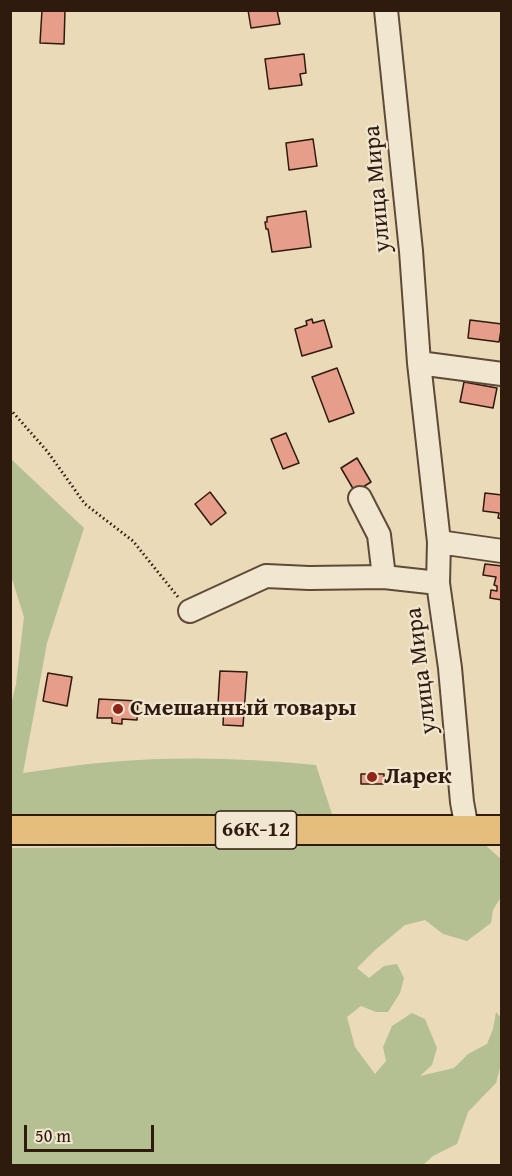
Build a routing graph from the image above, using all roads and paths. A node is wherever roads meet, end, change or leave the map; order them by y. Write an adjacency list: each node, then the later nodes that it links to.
1 (387, 10): 2 (street, улица Мира)
2 (419, 363): 3 (street); 6 (street, улица Мира)
3 (501, 374)
4 (10, 409): 10 (path)
5 (360, 498): 8 (street)
6 (439, 542): 7 (street); 9 (street, улица Мира)
7 (501, 551)
8 (384, 577): 9 (street); 10 (street)
9 (438, 583): 11 (street, улица Мира)
10 (189, 611)
11 (467, 829): 12 (main road, 66К-12); 13 (main road, 66К-12)
12 (10, 830)
13 (501, 830)

